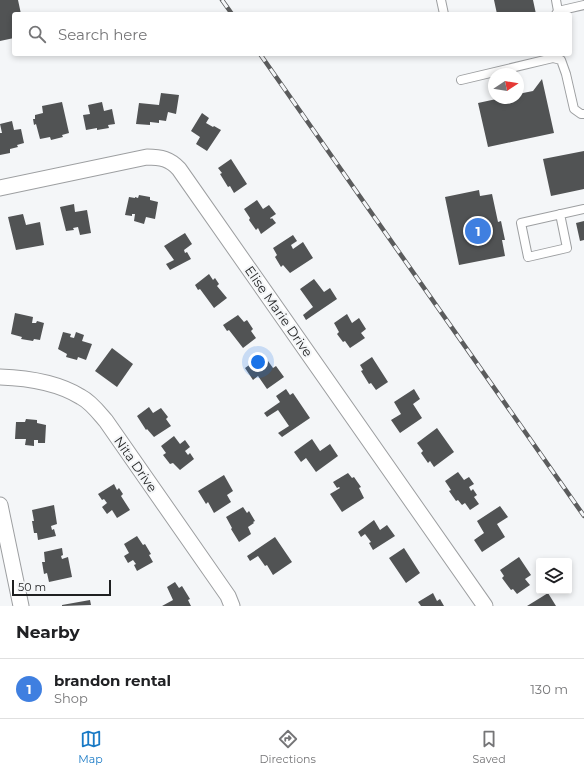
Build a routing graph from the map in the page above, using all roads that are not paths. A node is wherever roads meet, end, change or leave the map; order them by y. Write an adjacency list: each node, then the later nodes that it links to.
1 (441, 0): 4 (lane)
2 (556, 0): 5 (lane)
3 (584, 5): 6 (lane)
4 (444, 12)
5 (557, 12)
6 (560, 12)
7 (461, 80): 8 (lane)
8 (584, 114)
9 (0, 188): 16 (street, Elise Marie Drive)
10 (584, 209): 11 (lane)
11 (560, 214): 11 (lane)
12 (0, 377): 15 (street, Nita Drive)
13 (0, 505): 14 (street)
14 (22, 606)
15 (232, 606)
16 (485, 606)

